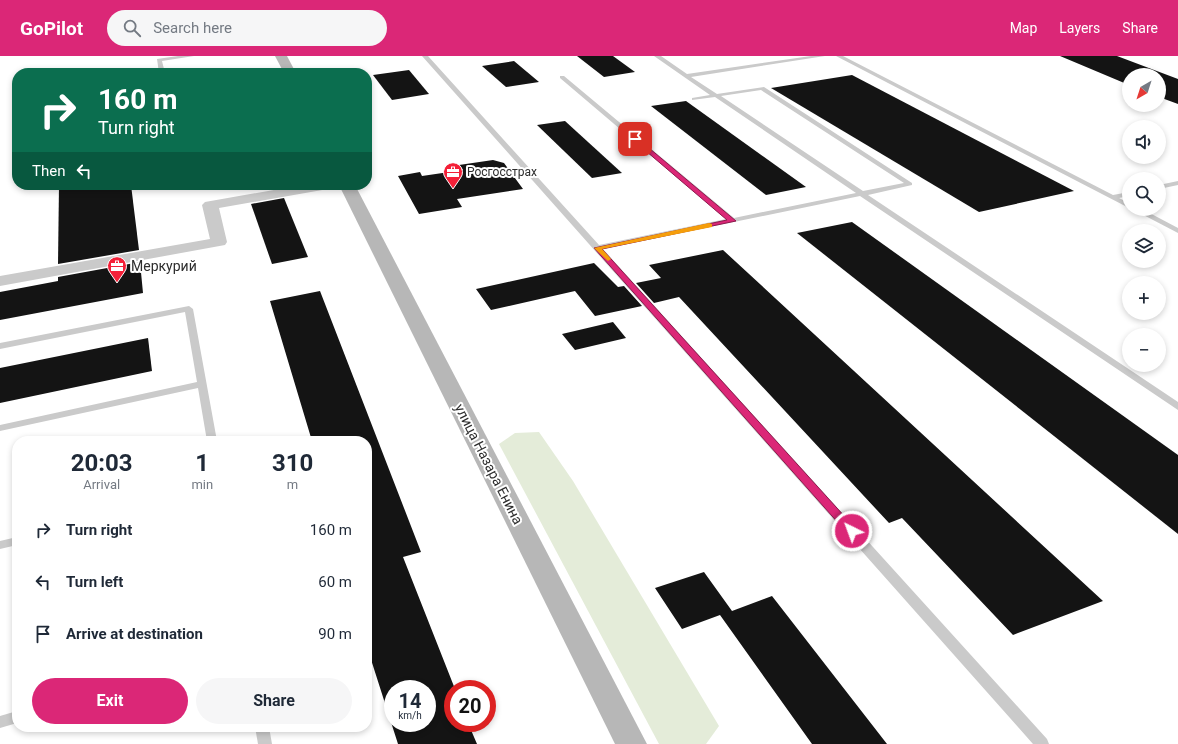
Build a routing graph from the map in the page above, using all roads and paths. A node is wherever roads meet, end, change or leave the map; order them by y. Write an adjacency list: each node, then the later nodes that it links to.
1 (191, 56): 8 (lane)
2 (281, 56): 9 (main road)
3 (425, 56): 25 (lane)
4 (657, 56): 10 (lane)
5 (822, 56): 7 (lane)
6 (839, 56): 20 (lane)
7 (799, 57): 10 (lane)
8 (161, 68)
9 (287, 68)
10 (685, 76): 12 (lane)
11 (562, 77): 23 (lane)
12 (715, 96): 13 (lane); 18 (lane); 18 (lane)
13 (694, 99)
14 (1178, 183): 15 (lane)
15 (1166, 186)
16 (298, 190): 26 (street)
17 (350, 190): 38 (main road, улица Назара Енина)
18 (860, 193): 23 (lane); 29 (lane)
19 (1122, 195): 20 (lane)
20 (1113, 197): 21 (lane)
21 (1122, 202)
22 (1149, 216): 24 (lane)
23 (733, 221): 25 (lane)
24 (1178, 231)
25 (598, 248): 39 (lane)
26 (0, 281)
27 (0, 346): 28 (lane)
28 (202, 384): 30 (lane); 31 (lane)
29 (1178, 408)
30 (0, 428)
31 (211, 436)
32 (12, 542): 33 (lane)
33 (0, 545)
34 (12, 718): 35 (lane)
35 (0, 722)
36 (263, 732): 37 (lane)
37 (265, 744)
38 (631, 744)
39 (1042, 744)

